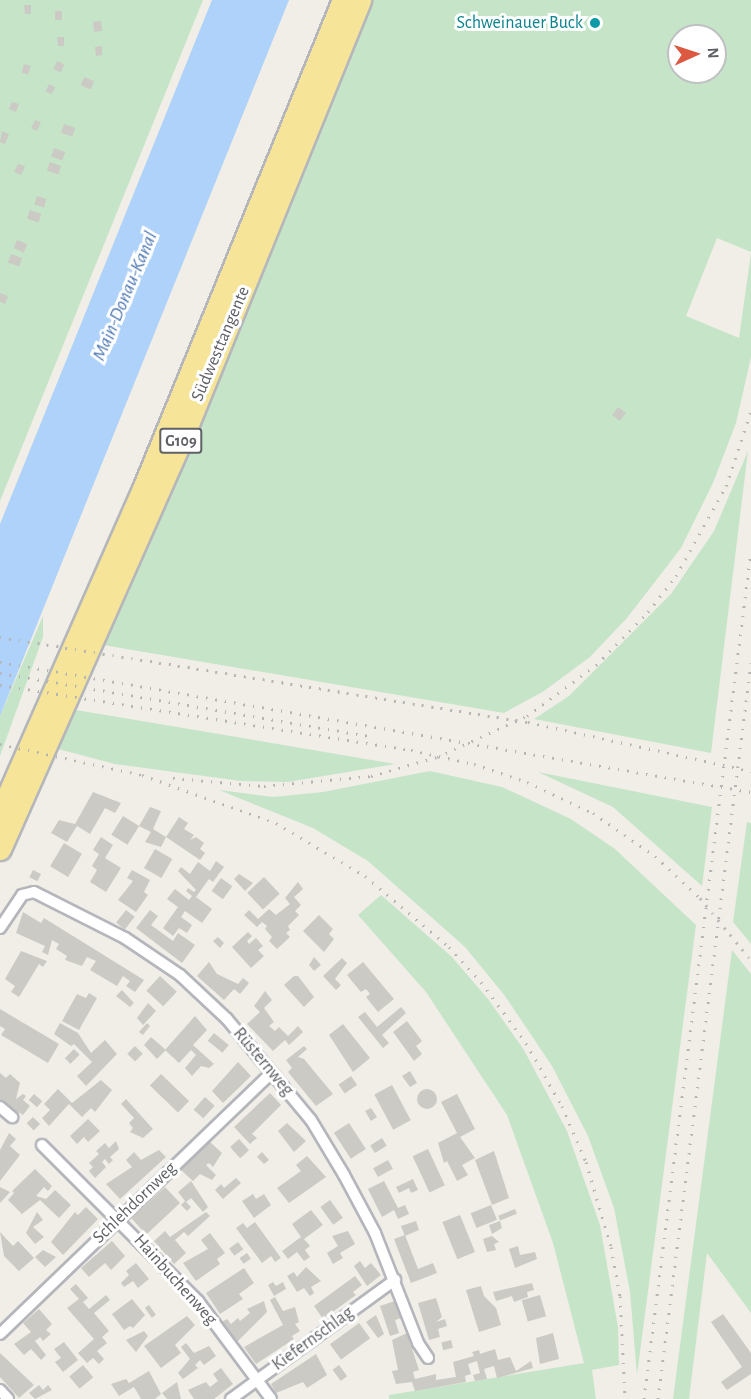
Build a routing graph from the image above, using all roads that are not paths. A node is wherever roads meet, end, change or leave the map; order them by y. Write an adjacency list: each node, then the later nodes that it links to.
1 (343, 0): 3 (highway, Südwesttangente / G109)
2 (360, 0): 4 (highway, Südwesttangente / G109)
3 (0, 813)
4 (0, 849)
5 (0, 928): 6 (street, Rüsternweg)
6 (271, 1073): 10 (street, Schlehdornweg); 11 (street, Rüsternweg)
7 (0, 1107): 8 (street)
8 (12, 1117)
9 (42, 1145): 10 (street, Hainbuchenweg)
10 (119, 1218): 12 (street, Schlehdornweg); 14 (street, Hainbuchenweg)
11 (395, 1280): 13 (street, Rüsternweg); 14 (street, Kiefernschlag)
12 (0, 1334)
13 (428, 1358)
14 (257, 1379): 17 (street, Kiefernschlag); 18 (street, Hainbuchenweg)
15 (0, 1390): 16 (street)
16 (8, 1399)
17 (231, 1399)
18 (271, 1399)

